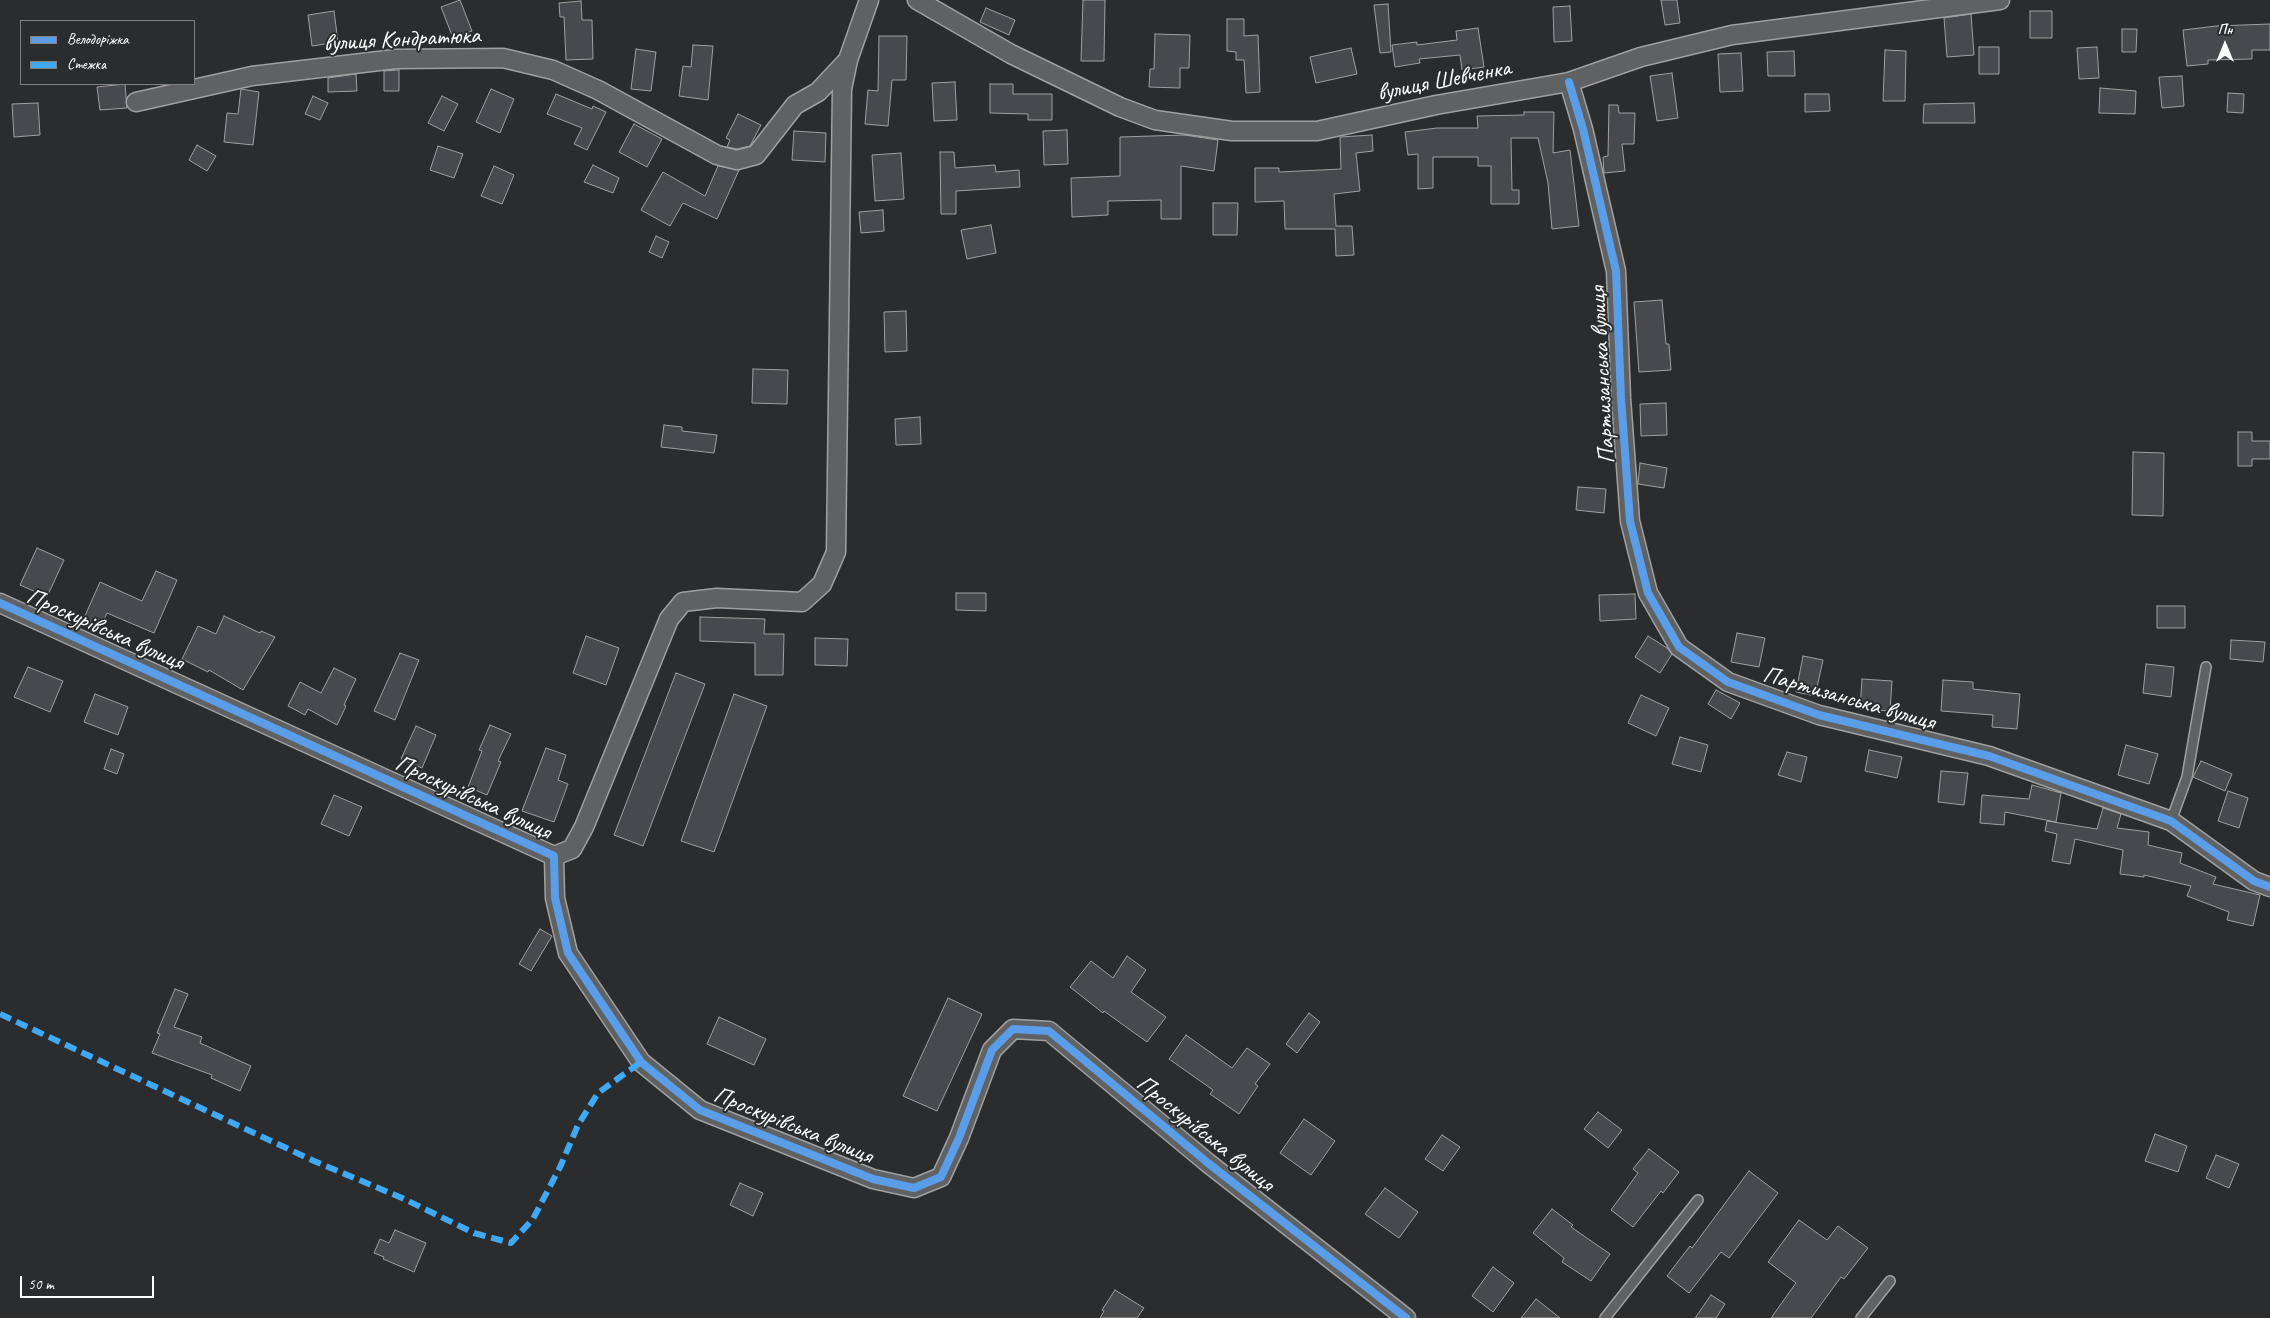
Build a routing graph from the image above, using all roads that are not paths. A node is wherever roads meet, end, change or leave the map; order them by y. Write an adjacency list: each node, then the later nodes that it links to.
1 (869, 0): 4 (street)
2 (917, 0): 5 (street, вулиця Шевченка)
3 (2000, 0): 5 (street, вулиця Шевченка)
4 (848, 60): 6 (street, вулиця Кондратюка); 10 (street)
5 (1569, 82): 9 (street, Партизанська вулиця)
6 (136, 102)
7 (0, 602): 10 (street, Проскурівська вулиця)
8 (2206, 667): 9 (lane)
9 (2171, 821): 11 (street, Партизанська вулиця)
10 (554, 856): 14 (street, Проскурівська вулиця)
11 (2270, 886)
12 (1698, 1200): 15 (lane)
13 (1890, 1281): 16 (lane)
14 (1406, 1318)
15 (1605, 1318)
16 (1862, 1318)

